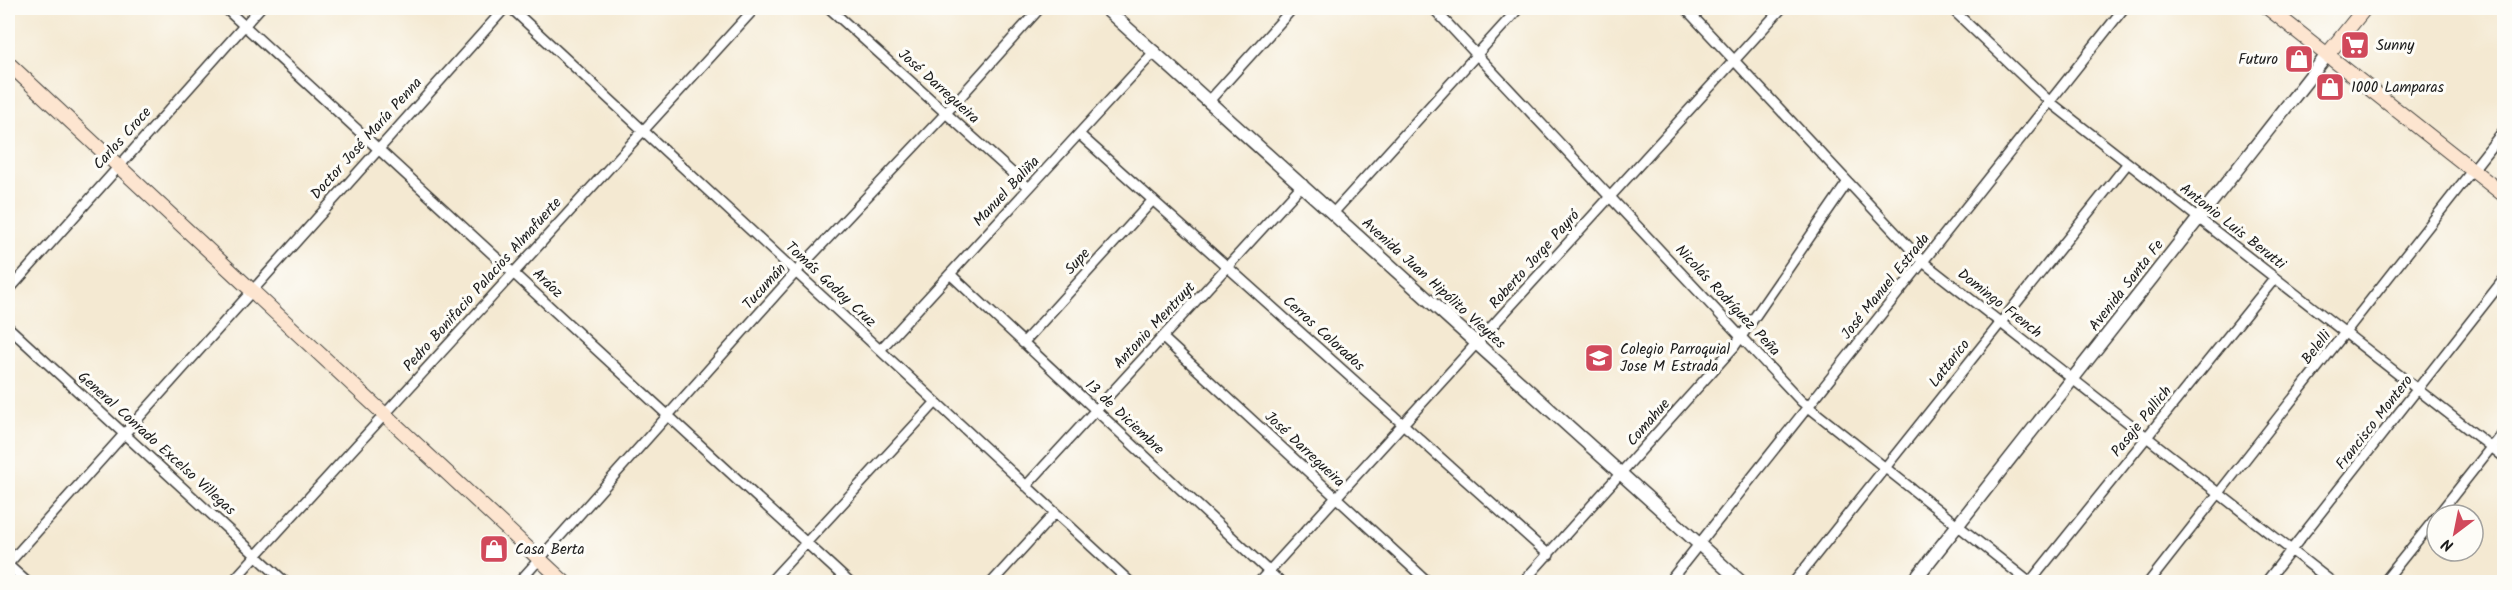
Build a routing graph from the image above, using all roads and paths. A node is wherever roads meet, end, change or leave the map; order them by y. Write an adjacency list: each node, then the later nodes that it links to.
1 (225, 8): 18 (street, Aráoz)
2 (260, 8): 18 (street, Carlos Croce)
3 (505, 8): 30 (street, Doctor José María Penna)
4 (512, 8): 27 (street, Tomás Godoy Cruz)
5 (755, 8): 27 (street, Pedro Bonifacio Palacios Almafuerte)
6 (829, 8): 26 (street, José Darregueira)
7 (1040, 8): 26 (street, Tucumán)
8 (1106, 8): 19 (street, Avenida Juan Hipólito Vieytes)
9 (1293, 8): 24 (street)
10 (1433, 8): 20 (street, Nicolás Rodríguez Peña)
11 (1519, 8): 20 (street)
12 (1685, 8): 22 (street, Domingo French)
13 (1782, 8): 22 (street, Roberto Jorge Payró)
14 (2124, 8): 25 (street, José Manuel Estrada)
15 (2268, 8): 21 (main road)
16 (2365, 8): 21 (main road, Avenida Santa Fe)
17 (1956, 9): 25 (street, Antonio Luis Berutti)
18 (244, 25): 30 (street, Aráoz); 32 (street, Carlos Croce)
19 (1155, 51): 24 (street, Avenida Juan Hipólito Vieytes); 29 (street, Manuel Baliña)
20 (1477, 53): 37 (street, Nicolás Rodríguez Peña); 40 (street)
21 (2327, 55): 33 (main road); 41 (street, Avenida Santa Fe)
22 (1735, 61): 34 (street, Domingo French); 37 (street, Roberto Jorge Payró)
23 (8, 63): 32 (main road)
24 (1210, 100): 35 (street, Avenida Juan Hipólito Vieytes)
25 (2050, 102): 31 (street, Antonio Luis Berutti); 42 (street, José Manuel Estrada)
26 (946, 113): 36 (street, José Darregueira); 45 (street, Tucumán)
27 (643, 130): 44 (street, Pedro Bonifacio Palacios Almafuerte); 45 (street, Tomás Godoy Cruz)
28 (2505, 130): 33 (street, Belelli)
29 (1079, 134): 36 (street, Manuel Baliña); 39 (street, Cerros Colorados)
30 (378, 147): 44 (street, Aráoz); 49 (street, Doctor José María Penna)
31 (2128, 163): 41 (street, Antonio Luis Berutti); 51 (street, Lattarico)
32 (117, 166): 49 (main road); 50 (street, Carlos Croce)
33 (2473, 170): 38 (main road); 53 (street, Belelli)
34 (1847, 183): 42 (street, Domingo French); 54 (street, Comahue)
35 (1303, 184): 40 (street, Avenida Juan Hipólito Vieytes); 43 (street, Antonio Mentruyt)
36 (1029, 188): 46 (street, Manuel Baliña)
37 (1612, 195): 54 (street, Nicolás Rodríguez Peña); 57 (street, Roberto Jorge Payró)
38 (2505, 195)
39 (1154, 200): 43 (street, Cerros Colorados); 56 (street, Supe)
40 (1334, 212): 57 (street, Avenida Juan Hipólito Vieytes)
41 (2199, 218): 47 (street, Antonio Luis Berutti); 59 (street, Avenida Santa Fe)
42 (1923, 262): 51 (street, Domingo French); 62 (street, José Manuel Estrada)
43 (1228, 267): 55 (street, Antonio Mentruyt); 66 (street, Cerros Colorados)
44 (513, 272): 64 (street, Pedro Bonifacio Palacios Almafuerte); 65 (street, Aráoz)
45 (796, 272): 58 (street, Tomás Godoy Cruz); 65 (street, Tucumán)
46 (950, 274): 56 (street, 13 de Diciembre); 58 (street, Manuel Baliña)
47 (2275, 278): 53 (street, Antonio Luis Berutti); 69 (street, Pasaje Pallich)
48 (2505, 279): 60 (street, Francisco Montero)
49 (250, 290): 64 (main road); 68 (street, Doctor José María Penna)
50 (8, 291)
51 (2000, 322): 59 (street, Domingo French); 72 (street, Lattarico)
52 (8, 327): 68 (street, General Conrado Excelso Villegas)
53 (2346, 333): 60 (street, Antonio Luis Berutti); 75 (street, Belelli)
54 (1742, 337): 62 (street, Nicolás Rodríguez Peña); 73 (street, Comahue)
55 (1163, 338): 63 (street, Antonio Mentruyt); 76 (street, José Darregueira)
56 (1023, 342): 63 (street, 13 de Diciembre)
57 (1479, 343): 66 (street, Roberto Jorge Payró); 73 (street, Avenida Juan Hipólito Vieytes)
58 (880, 350): 61 (street, Tomás Godoy Cruz)
59 (2072, 379): 69 (street, Domingo French); 79 (street, Avenida Santa Fe)
60 (2418, 390): 70 (street, Antonio Luis Berutti); 83 (street, Francisco Montero)
61 (936, 402): 74 (street, Tomás Godoy Cruz); 81 (street)
62 (1808, 406): 72 (street, Nicolás Rodríguez Peña); 82 (street, José Manuel Estrada)
63 (1096, 410): 74 (street, Antonio Mentruyt); 88 (street, 13 de Diciembre)
64 (383, 415): 84 (street, Pedro Bonifacio Palacios Almafuerte); 86 (main road)
65 (668, 415): 81 (street, Aráoz); 86 (street, Tucumán)
66 (1404, 425): 76 (street, Roberto Jorge Payró); 85 (street, Cerros Colorados)
67 (2505, 430): 70 (street)
68 (124, 433): 84 (street, General Conrado Excelso Villegas); 87 (street, Doctor José María Penna)
69 (2147, 437): 75 (street, Domingo French); 106 (street, Pasaje Pallich)
70 (2492, 447): 71 (street, Antonio Luis Berutti); 77 (street)
71 (2505, 457)
72 (1885, 468): 79 (street, Nicolás Rodríguez Peña); 104 (street, Lattarico)
73 (1623, 473): 82 (street, Avenida Juan Hipólito Vieytes); 85 (street, Comahue)
74 (1026, 486): 78 (street, Tomás Godoy Cruz)
75 (2220, 493): 83 (street, Domingo French); 107 (street, Belelli)
76 (1337, 499): 88 (street, Roberto Jorge Payró); 100 (street, José Darregueira)
77 (2447, 503)
78 (1055, 513): 96 (street); 97 (street, Tomás Godoy Cruz)
79 (1958, 526): 105 (street, Avenida Santa Fe); 106 (street, Nicolás Rodríguez Peña)
80 (2425, 530): 110 (street)
81 (807, 543): 94 (street); 95 (street, Aráoz)
82 (1699, 544): 102 (street, José Manuel Estrada); 103 (street, Avenida Juan Hipólito Vieytes)
83 (2292, 550): 108 (street, Francisco Montero); 109 (street, Domingo French)
84 (257, 555): 90 (street, Pedro Bonifacio Palacios Almafuerte); 91 (street, General Conrado Excelso Villegas)
85 (1549, 555): 101 (street, Comahue)
86 (539, 561): 92 (street); 93 (main road)
87 (8, 564): 89 (street)
88 (1269, 572): 98 (street, Roberto Jorge Payró); 99 (street, 13 de Diciembre)
89 (27, 582)
90 (232, 582)
91 (285, 582)
92 (519, 582)
93 (564, 582)
94 (770, 582)
95 (849, 582)
96 (992, 582)
97 (1130, 582)
98 (1259, 582)
99 (1280, 582)
100 (1428, 582)
101 (1523, 582)
102 (1669, 582)
103 (1741, 582)
104 (1794, 582)
105 (1913, 582)
106 (2030, 582)
107 (2150, 582)
108 (2266, 582)
109 (2332, 582)
110 (2384, 582)

